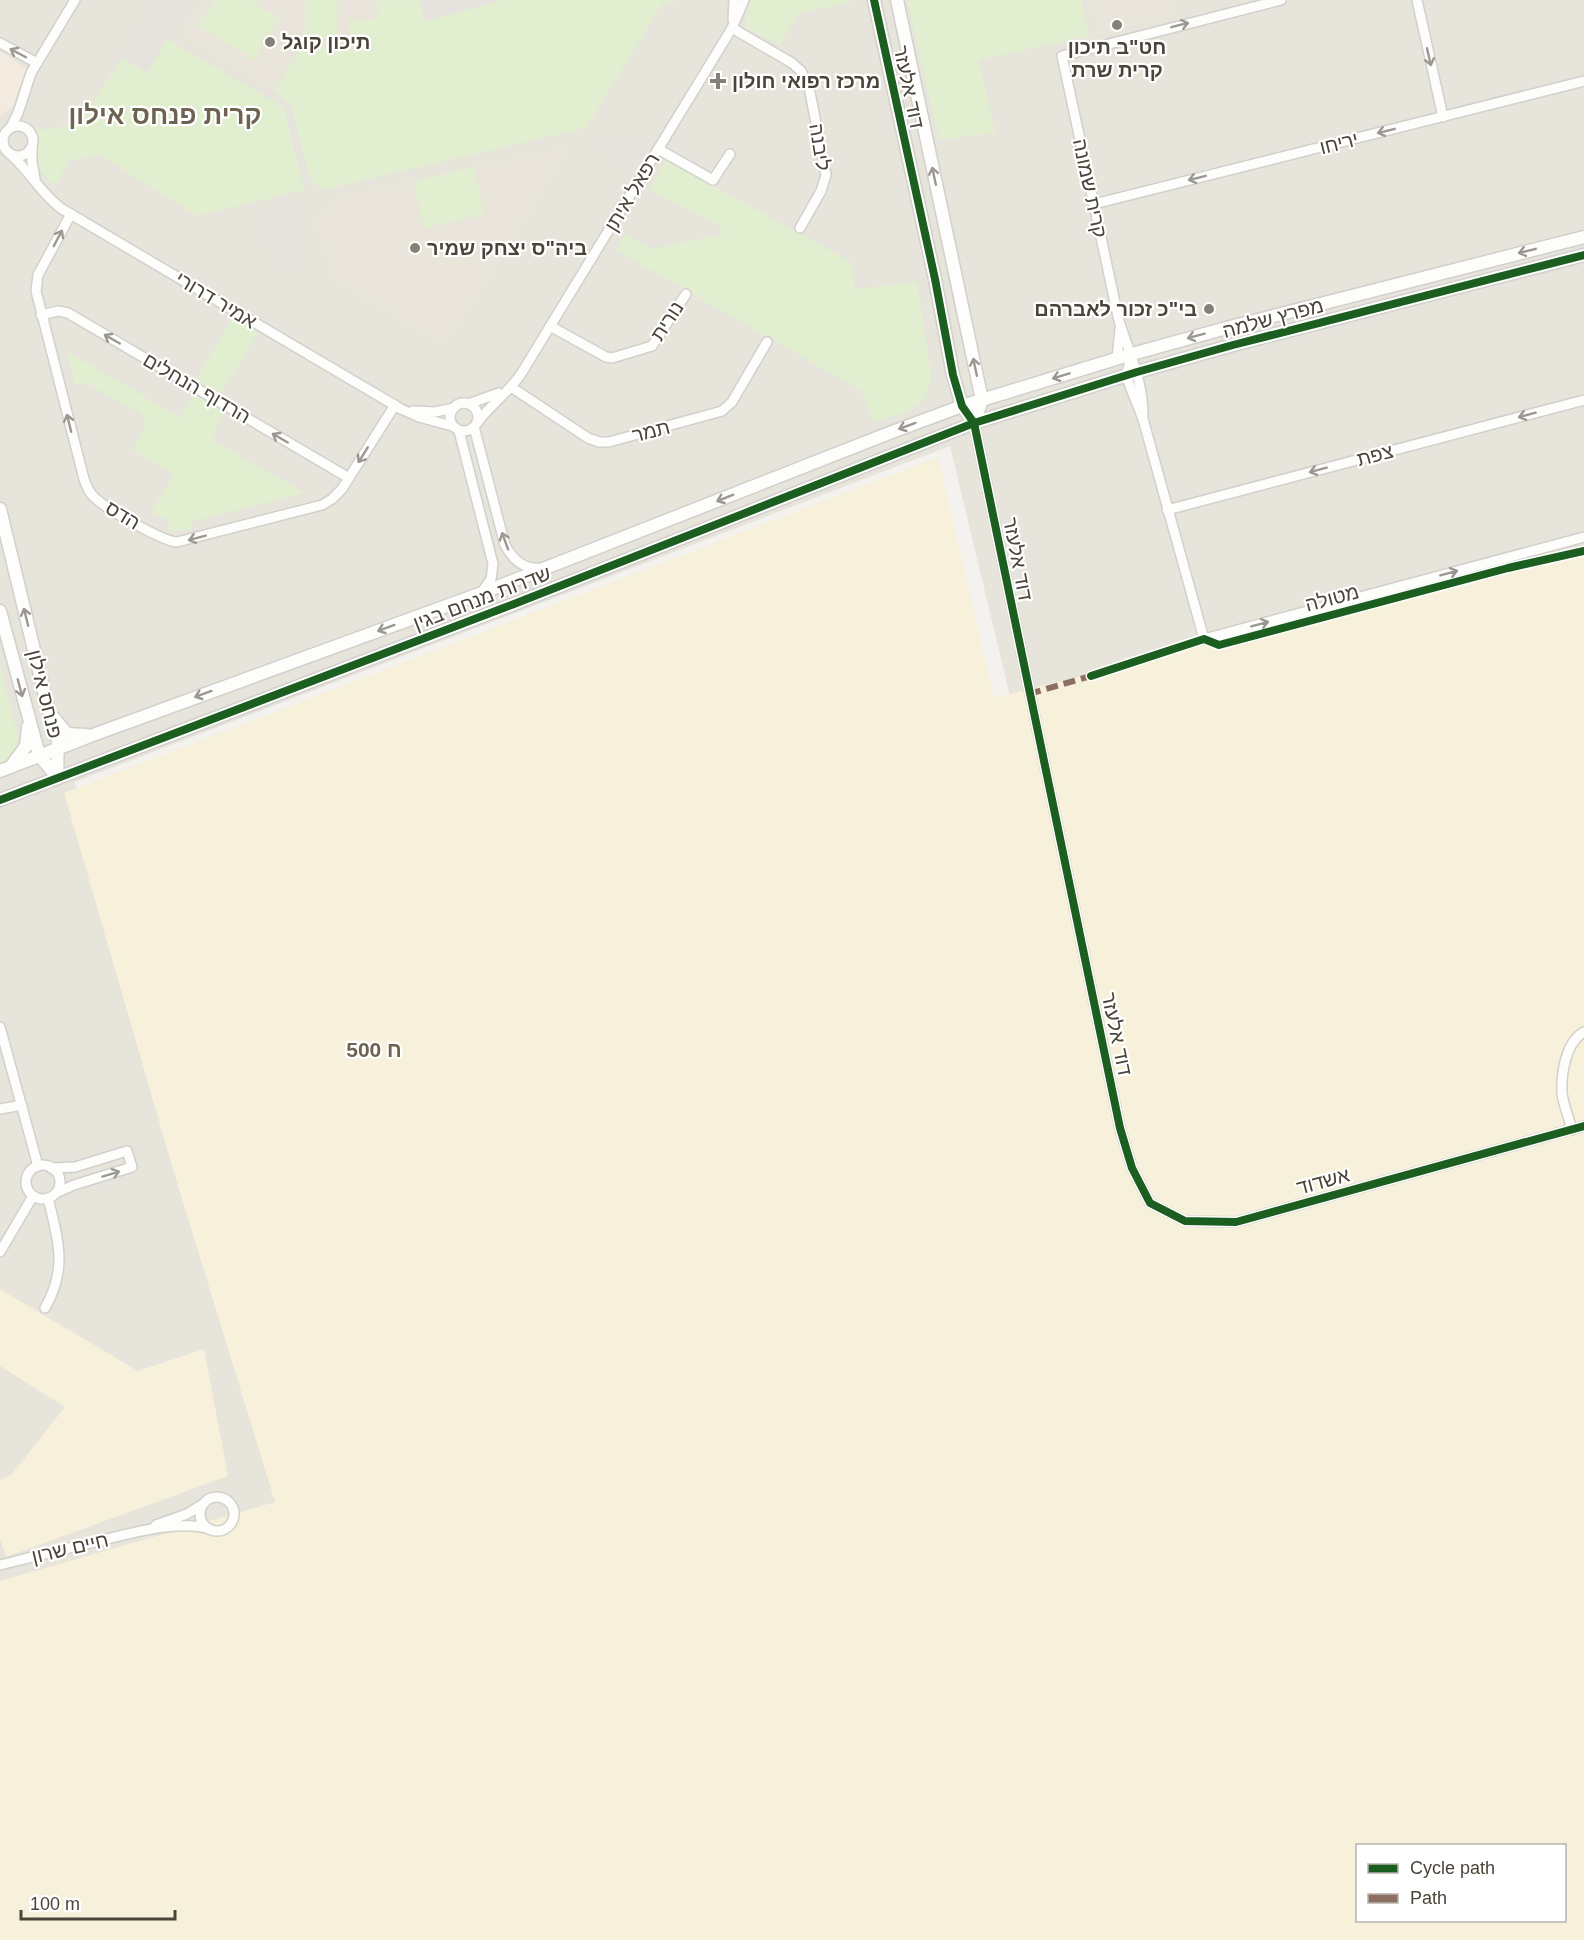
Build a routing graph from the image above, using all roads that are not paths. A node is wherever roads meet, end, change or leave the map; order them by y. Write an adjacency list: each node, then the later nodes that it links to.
1 (75, 0): 10 (street)
2 (734, 0): 8 (street, רפאל איתן)
3 (744, 0): 8 (street, רפאל איתן)
4 (874, 0): 34 (street, דוד אלעזר)
5 (897, 0): 36 (street, דוד אלעזר, one-way to 5)
6 (1281, 0): 21 (street, קרית שמונה, one-way to 6)
7 (1417, 0): 13 (street, one-way to 13)
8 (732, 28): 17 (street, רפאל איתן); 23 (street, ליבנה)
9 (0, 43): 10 (street, one-way to 9)
10 (37, 63): 12 (street)
11 (1584, 81): 13 (street, יריחו)
12 (22, 100): 14 (street); 15 (street)
13 (1443, 117): 21 (street, יריחו, one-way to 21)
14 (28, 130): 15 (street); 16 (street)
15 (6, 132): 18 (street)
16 (32, 145): 18 (street); 20 (street)
17 (658, 149): 19 (street); 29 (street, רפאל איתן)
18 (5, 152): 20 (street, אמיר דרורי)
19 (730, 154)
20 (37, 183): 22 (street, אמיר דרורי)
21 (1094, 204): 28 (street, קרית שמונה)
22 (70, 214): 27 (street, הדס, one-way to 22); 40 (street, אמיר דרורי)
23 (800, 228)
24 (1584, 237): 31 (street, מפרץ שלמה, one-way to 31)
25 (1584, 255): 33 (street, מפרץ שלמה)
26 (686, 294): 29 (street, נורית)
27 (41, 315): 46 (street, הרדוף הנחלים, one-way to 27); 46 (street, הדס, one-way to 27)
28 (1119, 321): 31 (street, קרית שמונה); 32 (street, קרית שמונה)
29 (550, 326): 35 (street, רפאל איתן)
30 (767, 342): 35 (street, תמר)
31 (1132, 354): 32 (street, מפרץ שלמה); 33 (street)
32 (1117, 358): 36 (street, מפרץ שלמה, one-way to 36)
33 (1132, 374): 43 (street, מפרץ שלמה); 48 (street)
34 (953, 375): 39 (street, דוד אלעזר); 42 (street)
35 (512, 387): 38 (street); 44 (street, רפאל איתן)
36 (982, 400): 39 (street, מפרץ שלמה); 43 (street)
37 (1584, 400): 48 (street, צפת, one-way to 48)
38 (468, 404): 41 (street); 44 (street)
39 (962, 406): 42 (street, שדרות מנחם בגין); 43 (street, דוד אלעזר)
40 (398, 407): 41 (street, אמיר דרורי); 45 (street, אמיר דרורי); 46 (street, הדס, one-way to 46)
41 (454, 408): 45 (street)
42 (942, 414): 50 (street, שדרות מנחם בגין, one-way to 50)
43 (974, 423): 59 (street, שדרות מנחם בגין); 66 (street, דוד אלעזר)
44 (475, 425): 45 (street); 50 (street, one-way to 44)
45 (456, 428): 51 (street)
46 (349, 478)
47 (0, 509): 53 (street, פנחס אילון, one-way to 47)
48 (1167, 510): 49 (street, מטולה, one-way to 49)
49 (1584, 537)
50 (550, 567): 51 (street, שדרות מנחם בגין)
51 (478, 594): 55 (street, שדרות מנחם בגין, one-way to 55)
52 (0, 611): 54 (street, פנחס אילון, one-way to 54)
53 (50, 712): 55 (street); 56 (street, פנחס אילון)
54 (29, 719): 57 (street, פנחס אילון); 58 (street)
55 (93, 735): 56 (street, שדרות מנחם בגין)
56 (58, 748): 57 (street, שדרות מנחם בגין); 59 (street, פנחס אילון)
57 (39, 755): 58 (street, שדרות מנחם בגין); 59 (street, פנחס אילון)
58 (5, 769)
59 (57, 777): 60 (street, שדרות מנחם בגין)
60 (0, 800)
61 (0, 1027): 63 (street)
62 (1584, 1032): 67 (street)
63 (22, 1105): 64 (street); 68 (street)
64 (0, 1108)
65 (1584, 1126): 67 (street, אשדוד)
66 (1120, 1128): 67 (street, אשדוד)
67 (1572, 1130)
68 (38, 1167): 69 (street); 70 (street)
69 (51, 1167): 71 (street); 71 (street, one-way to 69)
70 (33, 1196): 71 (street); 72 (street)
71 (52, 1196): 73 (street)
72 (0, 1252)
73 (45, 1308)
74 (206, 1502): 75 (street); 75 (street); 76 (street, חיים שרון)
75 (210, 1529): 76 (street, חיים שרון)
76 (140, 1532): 77 (street, חיים שרון)
77 (0, 1565)

